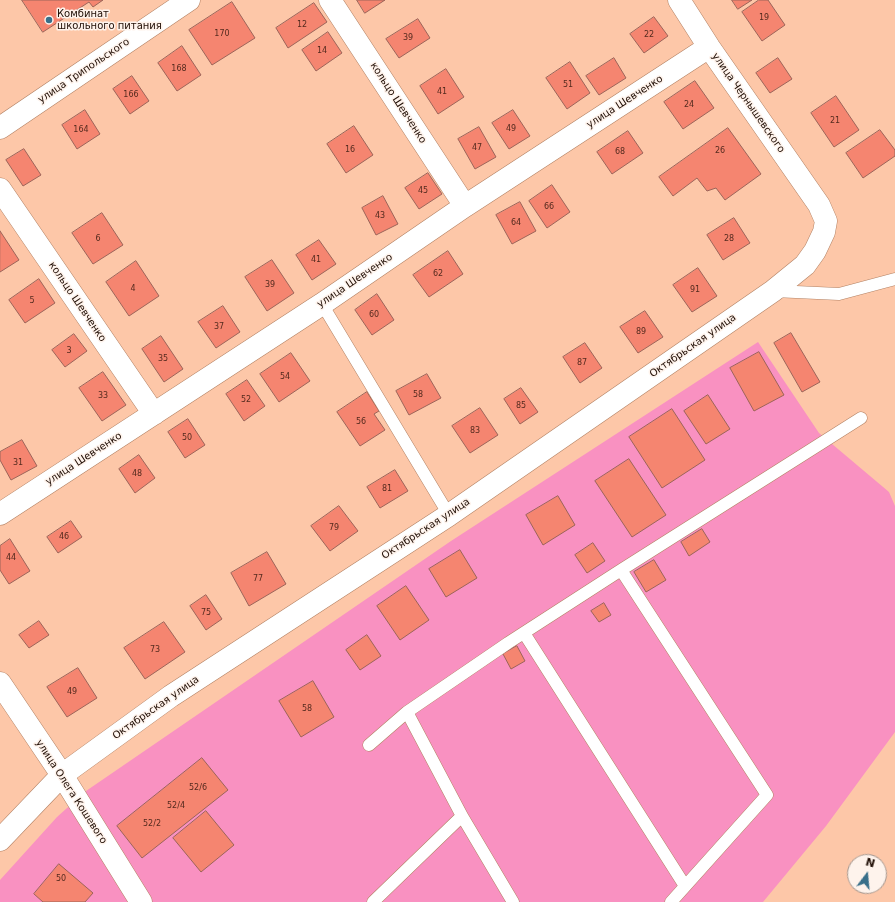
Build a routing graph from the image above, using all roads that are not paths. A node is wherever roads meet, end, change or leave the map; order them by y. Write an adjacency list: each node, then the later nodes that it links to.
1 (189, 0): 5 (street, улица Трипольского)
2 (330, 0): 8 (street, кольцо Шевченко)
3 (678, 0): 4 (street, улица Чернышевского)
4 (709, 46): 7 (street, улица Чернышевского); 8 (street, улица Шевченко)
5 (0, 128)
6 (0, 189): 12 (street, кольцо Шевченко)
7 (819, 205): 10 (street, Октябрьская улица)
8 (465, 206): 11 (street, улица Шевченко)
9 (895, 279): 10 (lane)
10 (773, 291): 15 (street, Октябрьская улица)
11 (322, 304): 12 (street, улица Шевченко); 15 (lane)
12 (154, 414): 14 (street, улица Шевченко)
13 (861, 418): 16 (lane)
14 (0, 514)
15 (449, 515): 21 (street, Октябрьская улица)
16 (621, 570): 17 (lane); 24 (lane)
17 (524, 633): 19 (lane); 24 (lane)
18 (0, 683): 21 (street, улица Олега Кошевого)
19 (407, 712): 20 (lane); 22 (lane)
20 (369, 745)
21 (62, 775): 23 (street, Октябрьская улица); 25 (street, улица Олега Кошевого)
22 (462, 816): 26 (lane); 27 (lane)
23 (0, 840)
24 (685, 886): 28 (lane)
25 (141, 902)
26 (373, 902)
27 (513, 902)
28 (670, 902)

